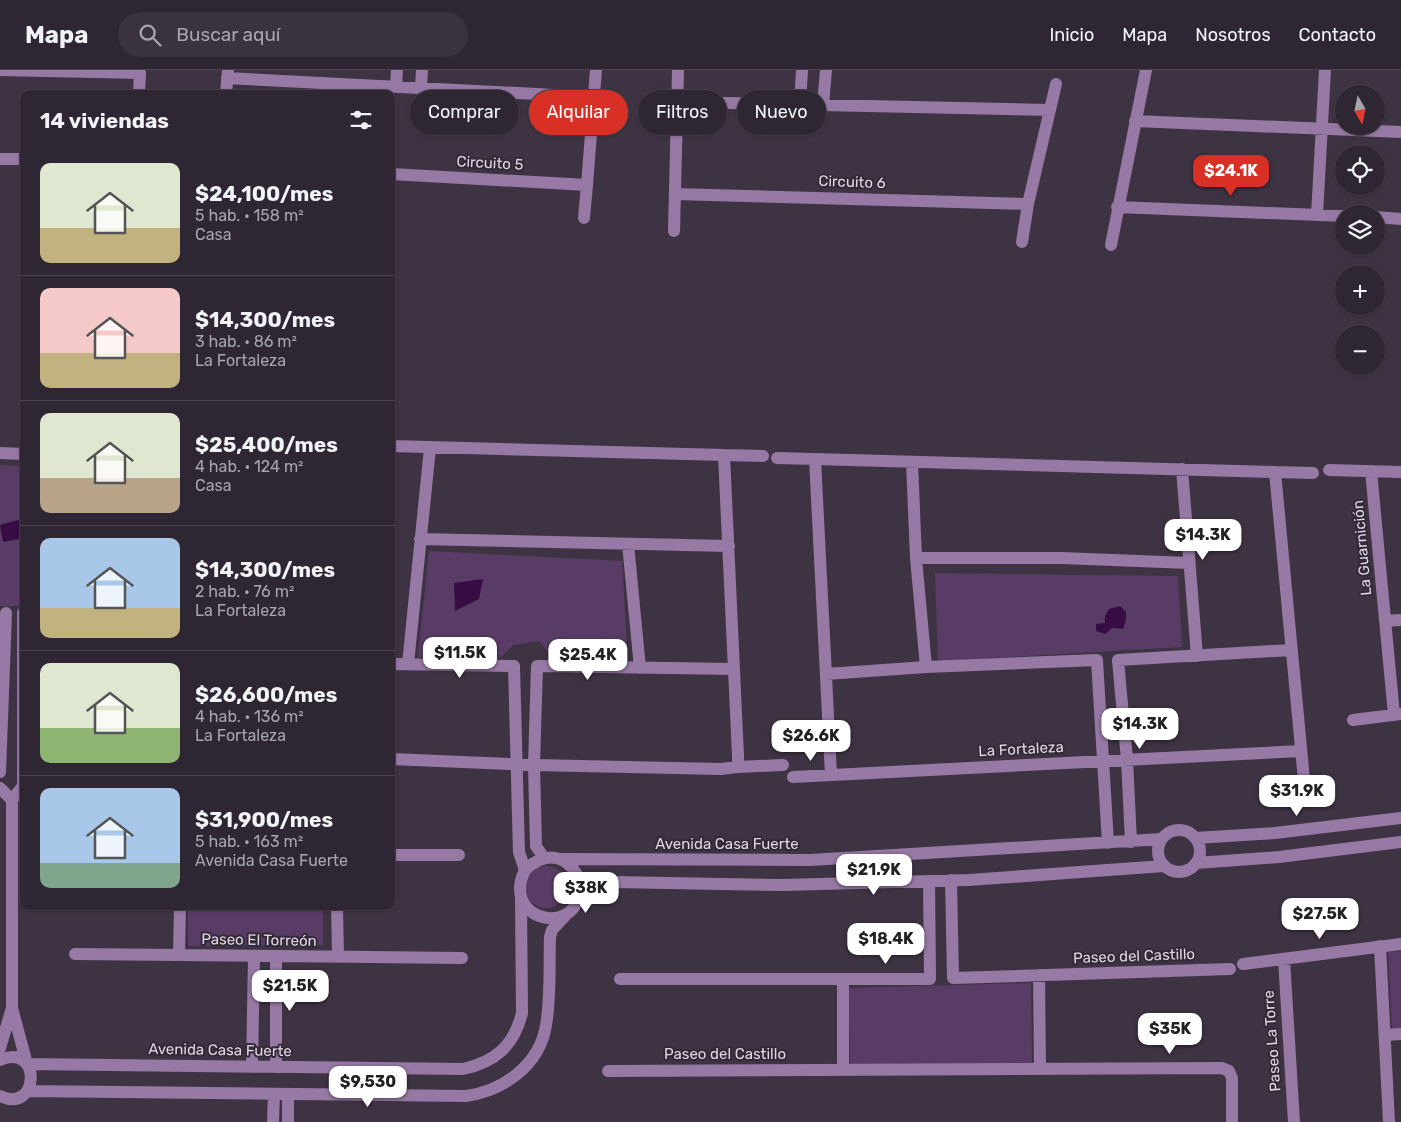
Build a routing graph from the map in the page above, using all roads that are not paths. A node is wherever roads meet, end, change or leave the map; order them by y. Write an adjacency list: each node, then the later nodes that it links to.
1 (0, 70): 10 (street)
2 (397, 70): 13 (street)
3 (422, 70): 14 (street)
4 (596, 70): 17 (street)
5 (678, 70): 18 (street)
6 (802, 70): 19 (street)
7 (826, 70): 20 (street)
8 (1146, 70): 24 (street)
9 (1325, 70): 25 (street)
10 (140, 71): 15 (street)
11 (228, 74): 13 (street); 16 (street)
12 (1056, 84): 23 (street)
13 (396, 86): 14 (street)
14 (421, 88): 21 (street)
15 (139, 90)
16 (226, 90)
17 (595, 90)
18 (677, 90)
19 (801, 90)
20 (824, 90)
21 (529, 94)
22 (826, 105): 23 (street)
23 (1049, 110): 34 (street)
24 (1135, 121): 25 (street); 35 (street)
25 (1321, 128): 26 (street); 36 (street)
26 (1401, 132)
27 (591, 135): 32 (street)
28 (676, 135): 33 (street)
29 (0, 159): 30 (street)
30 (20, 159)
31 (395, 174): 32 (street, Circuito 5)
32 (587, 185): 38 (street)
33 (675, 194): 34 (street, Circuito 6); 41 (street)
34 (1028, 204): 42 (street)
35 (1118, 207): 36 (street); 43 (street)
36 (1317, 215): 37 (street)
37 (1335, 216)
38 (584, 218)
39 (1385, 218): 40 (street)
40 (1401, 219)
41 (674, 231)
42 (1022, 242)
43 (1111, 244)
44 (395, 446): 45 (street)
45 (430, 448): 48 (street); 59 (street)
46 (0, 454): 47 (street)
47 (20, 454)
48 (724, 455): 49 (street); 61 (street)
49 (764, 456)
50 (777, 458): 51 (street)
51 (815, 459): 52 (street); 75 (street)
52 (912, 462): 53 (street); 62 (street)
53 (1182, 469): 55 (street); 63 (street)
54 (1329, 470): 56 (street)
55 (1275, 472): 58 (street); 68 (street)
56 (1371, 472): 57 (street); 67 (street, La Guarnición)
57 (1401, 472)
58 (1313, 473)
59 (420, 540): 60 (street); 71 (street)
60 (628, 544): 61 (street); 73 (street)
61 (728, 546): 74 (street)
62 (916, 558): 63 (street); 72 (street)
63 (1189, 563): 69 (street)
64 (3, 613): 65 (street); 78 (street)
65 (20, 613)
66 (1401, 620): 67 (street)
67 (1385, 621): 76 (street, La Guarnición)
68 (1292, 650): 69 (street); 80 (street)
69 (1197, 656): 82 (street)
70 (395, 664): 71 (street)
71 (408, 664): 84 (street)
72 (926, 667): 75 (street); 83 (street)
73 (640, 668): 74 (street); 85 (street)
74 (734, 669): 87 (street)
75 (826, 674): 89 (street)
76 (1398, 715): 77 (street, La Guarnición)
77 (1353, 720)
78 (0, 743): 79 (street); 88 (street)
79 (20, 743)
80 (1302, 751): 82 (street, La Fortaleza); 91 (street)
81 (395, 759): 84 (street)
82 (1127, 760): 83 (street, La Fortaleza); 98 (street)
83 (1104, 762): 89 (street, La Fortaleza); 100 (street)
84 (516, 764): 85 (street); 107 (street)
85 (534, 765): 87 (street); 103 (street)
86 (783, 765): 87 (street)
87 (738, 767)
88 (0, 772)
89 (831, 775): 90 (street, La Fortaleza)
90 (793, 777)
91 (1304, 780)
92 (0, 788): 94 (street)
93 (20, 790): 94 (street)
94 (12, 800): 129 (street)
95 (1401, 818): 96 (street)
96 (1195, 838): 97 (street); 105 (street)
97 (1162, 839): 98 (street, Avenida Casa Fuerte); 106 (street)
98 (1131, 842): 100 (street, Avenida Casa Fuerte)
99 (1401, 842): 105 (street)
100 (1108, 843): 104 (street, Avenida Casa Fuerte)
101 (395, 855): 102 (street)
102 (459, 855)
103 (544, 858): 104 (street); 107 (street)
104 (561, 859): 111 (street)
105 (1196, 864): 106 (street)
106 (1164, 866): 108 (street)
107 (525, 870): 110 (street)
108 (951, 880): 109 (street); 126 (street, Paseo del Castillo)
109 (929, 881): 111 (street); 128 (street)
110 (521, 899): 114 (street); 137 (street, Avenida Casa Fuerte)
111 (578, 900): 114 (street)
112 (180, 910): 118 (street, Paseo El Torreón)
113 (337, 910): 121 (street, Paseo El Torreón)
114 (567, 914): 144 (street)
115 (1401, 944): 116 (street)
116 (1380, 946): 123 (street); 131 (street)
117 (76, 954): 118 (street, Paseo El Torreón)
118 (179, 955): 119 (street, Paseo El Torreón)
119 (254, 956): 120 (street, Paseo El Torreón); 135 (street)
120 (276, 956): 121 (street, Paseo El Torreón); 136 (street)
121 (338, 956): 122 (street, Paseo El Torreón)
122 (462, 958)
123 (1284, 958): 124 (street); 149 (street, Paseo La Torre)
124 (1243, 964)
125 (1230, 969): 126 (street, Paseo del Castillo)
126 (1039, 974): 138 (street)
127 (620, 979): 128 (street)
128 (843, 979): 140 (street)
129 (12, 1008): 132 (street); 134 (street)
130 (1401, 1034): 131 (street)
131 (1385, 1035): 150 (street)
132 (0, 1048)
133 (0, 1060): 134 (street, Avenida Casa Fuerte)
134 (27, 1064): 135 (street, Avenida Casa Fuerte); 141 (street)
135 (252, 1067): 136 (street, Avenida Casa Fuerte)
136 (276, 1067): 137 (street, Avenida Casa Fuerte)
137 (369, 1068): 144 (street)
138 (1040, 1069): 140 (street, Paseo del Castillo); 146 (street, Paseo del Castillo)
139 (608, 1070): 140 (street, Paseo del Castillo)
140 (843, 1070)
141 (27, 1091): 142 (street); 145 (street)
142 (274, 1094): 143 (street); 147 (street)
143 (288, 1094): 144 (street); 148 (street)
144 (368, 1095)
145 (0, 1096)
146 (1232, 1120)
147 (273, 1121)
148 (288, 1122)
149 (1294, 1122)
150 (1389, 1122)

